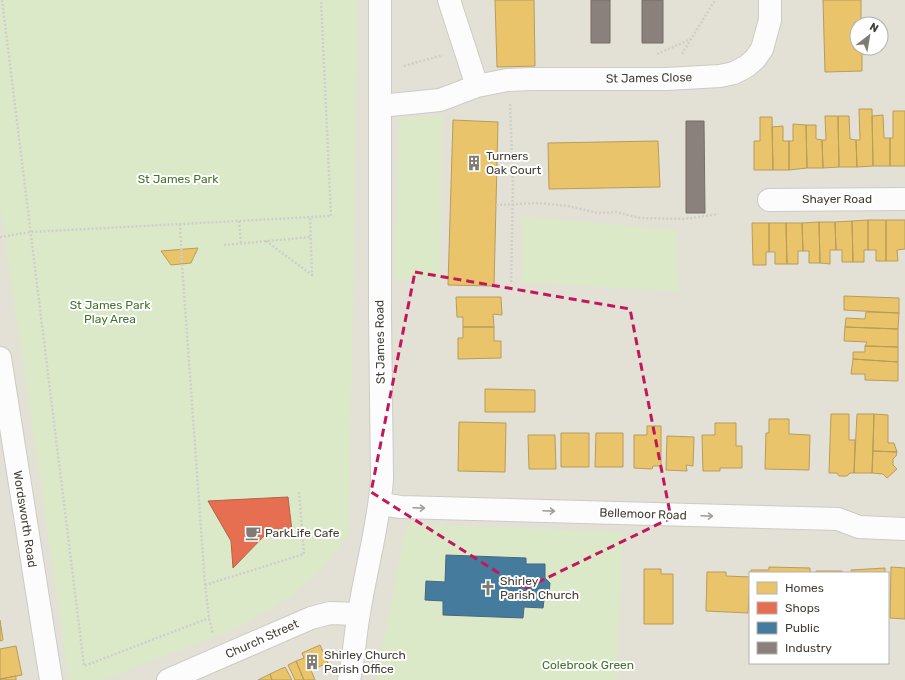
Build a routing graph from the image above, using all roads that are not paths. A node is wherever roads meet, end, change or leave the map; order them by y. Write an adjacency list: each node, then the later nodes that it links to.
1 (380, 0): 5 (street, St James Road)
2 (449, 0): 4 (street)
3 (770, 0): 4 (street, St James Close)
4 (477, 86): 5 (street, St James Close)
5 (380, 106): 9 (street, St James Road)
6 (905, 199): 7 (street, Shayer Road)
7 (768, 200)
8 (0, 358): 12 (street, Wordsworth Road)
9 (380, 504): 10 (street, Bellemoor Road, one-way to 10); 11 (street, St James Road)
10 (905, 529)
11 (358, 614): 13 (street, Church Street); 14 (street, St James Road)
12 (51, 680)
13 (168, 680)
14 (349, 680)

